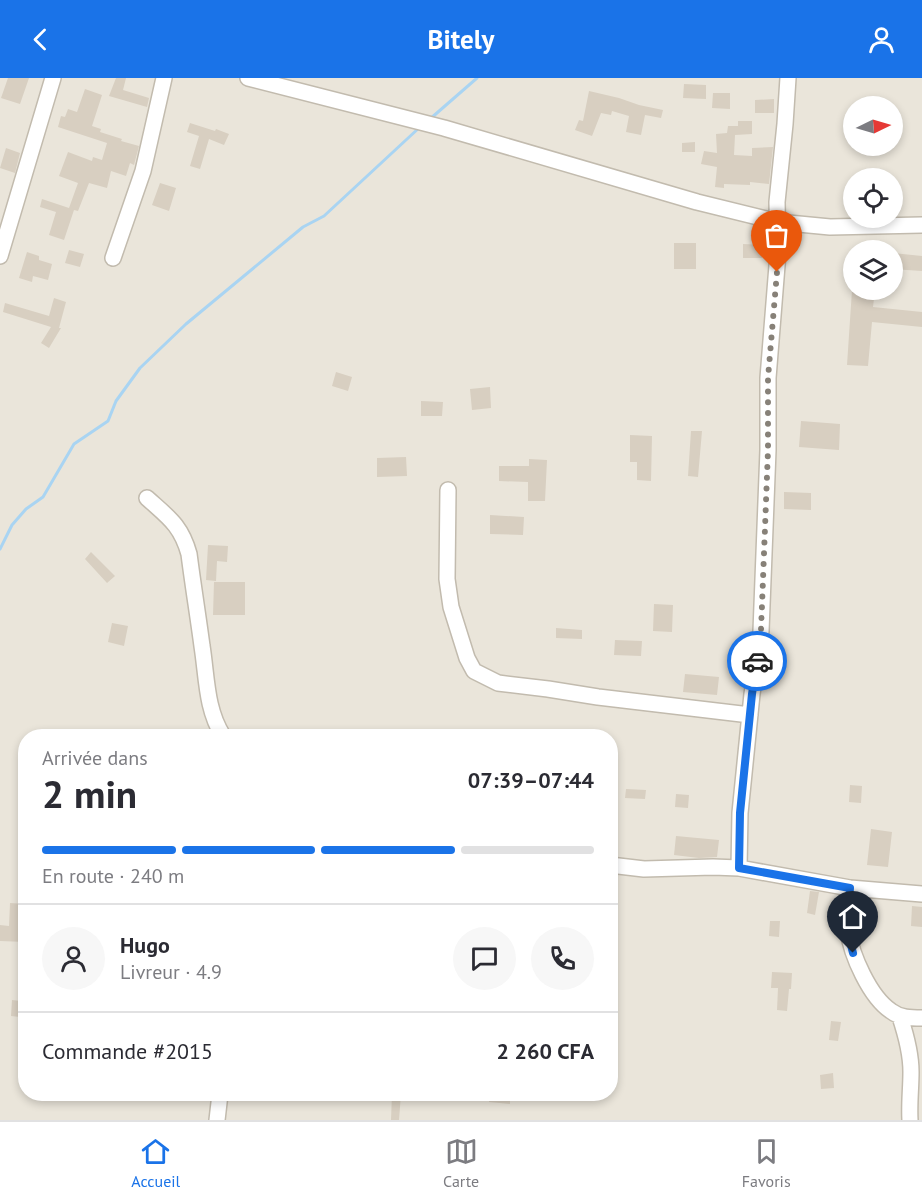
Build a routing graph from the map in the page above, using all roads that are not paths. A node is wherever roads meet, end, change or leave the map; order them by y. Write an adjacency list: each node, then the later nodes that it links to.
1 (53, 78): 7 (street)
2 (164, 78): 8 (street)
3 (248, 78): 5 (street)
4 (788, 78): 5 (street)
5 (778, 222): 6 (street); 11 (street)
6 (922, 225)
7 (0, 256)
8 (113, 258)
9 (448, 490): 11 (street)
10 (147, 498): 12 (street)
11 (750, 715): 14 (street)
12 (218, 729)
13 (618, 866): 14 (street)
14 (739, 868): 15 (street)
15 (850, 888): 16 (street); 17 (street)
16 (922, 894)
17 (900, 1017): 18 (street); 21 (street)
18 (922, 1018)
19 (219, 1101): 20 (street)
20 (217, 1120)
21 (910, 1120)

